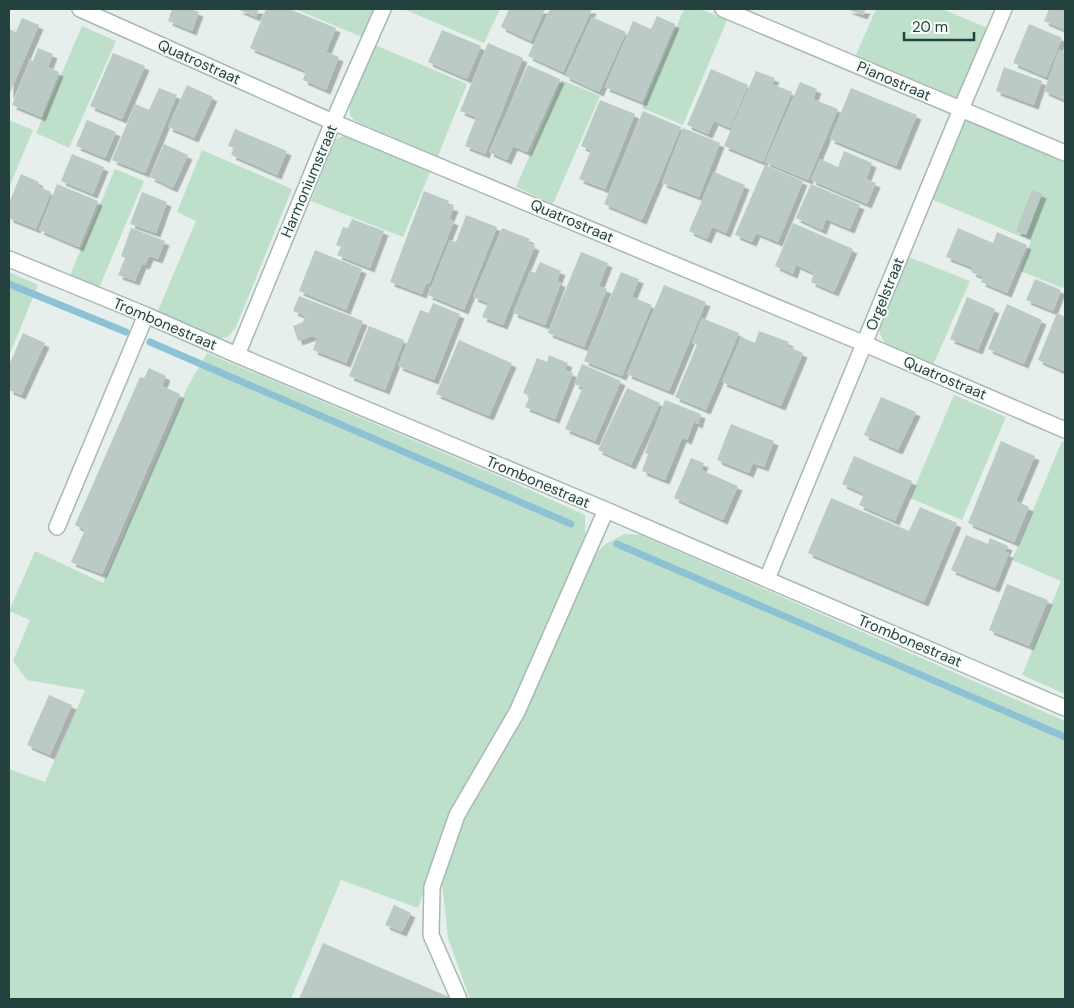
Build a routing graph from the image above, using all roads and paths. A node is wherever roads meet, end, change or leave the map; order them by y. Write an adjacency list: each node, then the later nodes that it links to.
1 (80, 9): 6 (street, Quatrostraat)
2 (383, 9): 6 (street, Harmoniumstraat)
3 (723, 9): 5 (street, Pianostraat)
4 (1004, 9): 5 (street, Orgelstraat)
5 (961, 109): 7 (street, Pianostraat); 10 (street, Orgelstraat)
6 (334, 122): 10 (street, Quatrostraat); 11 (street, Harmoniumstraat)
7 (1065, 153)
8 (9, 259): 9 (street, Trombonestraat)
9 (146, 316): 11 (street, Trombonestraat); 14 (street)
10 (865, 344): 12 (street, Quatrostraat); 15 (street, Orgelstraat)
11 (237, 355): 13 (street, Trombonestraat)
12 (1065, 430)
13 (606, 510): 15 (street, Trombonestraat); 17 (street)
14 (57, 527)
15 (767, 579): 16 (street, Trombonestraat)
16 (1065, 708)
17 (459, 999)

